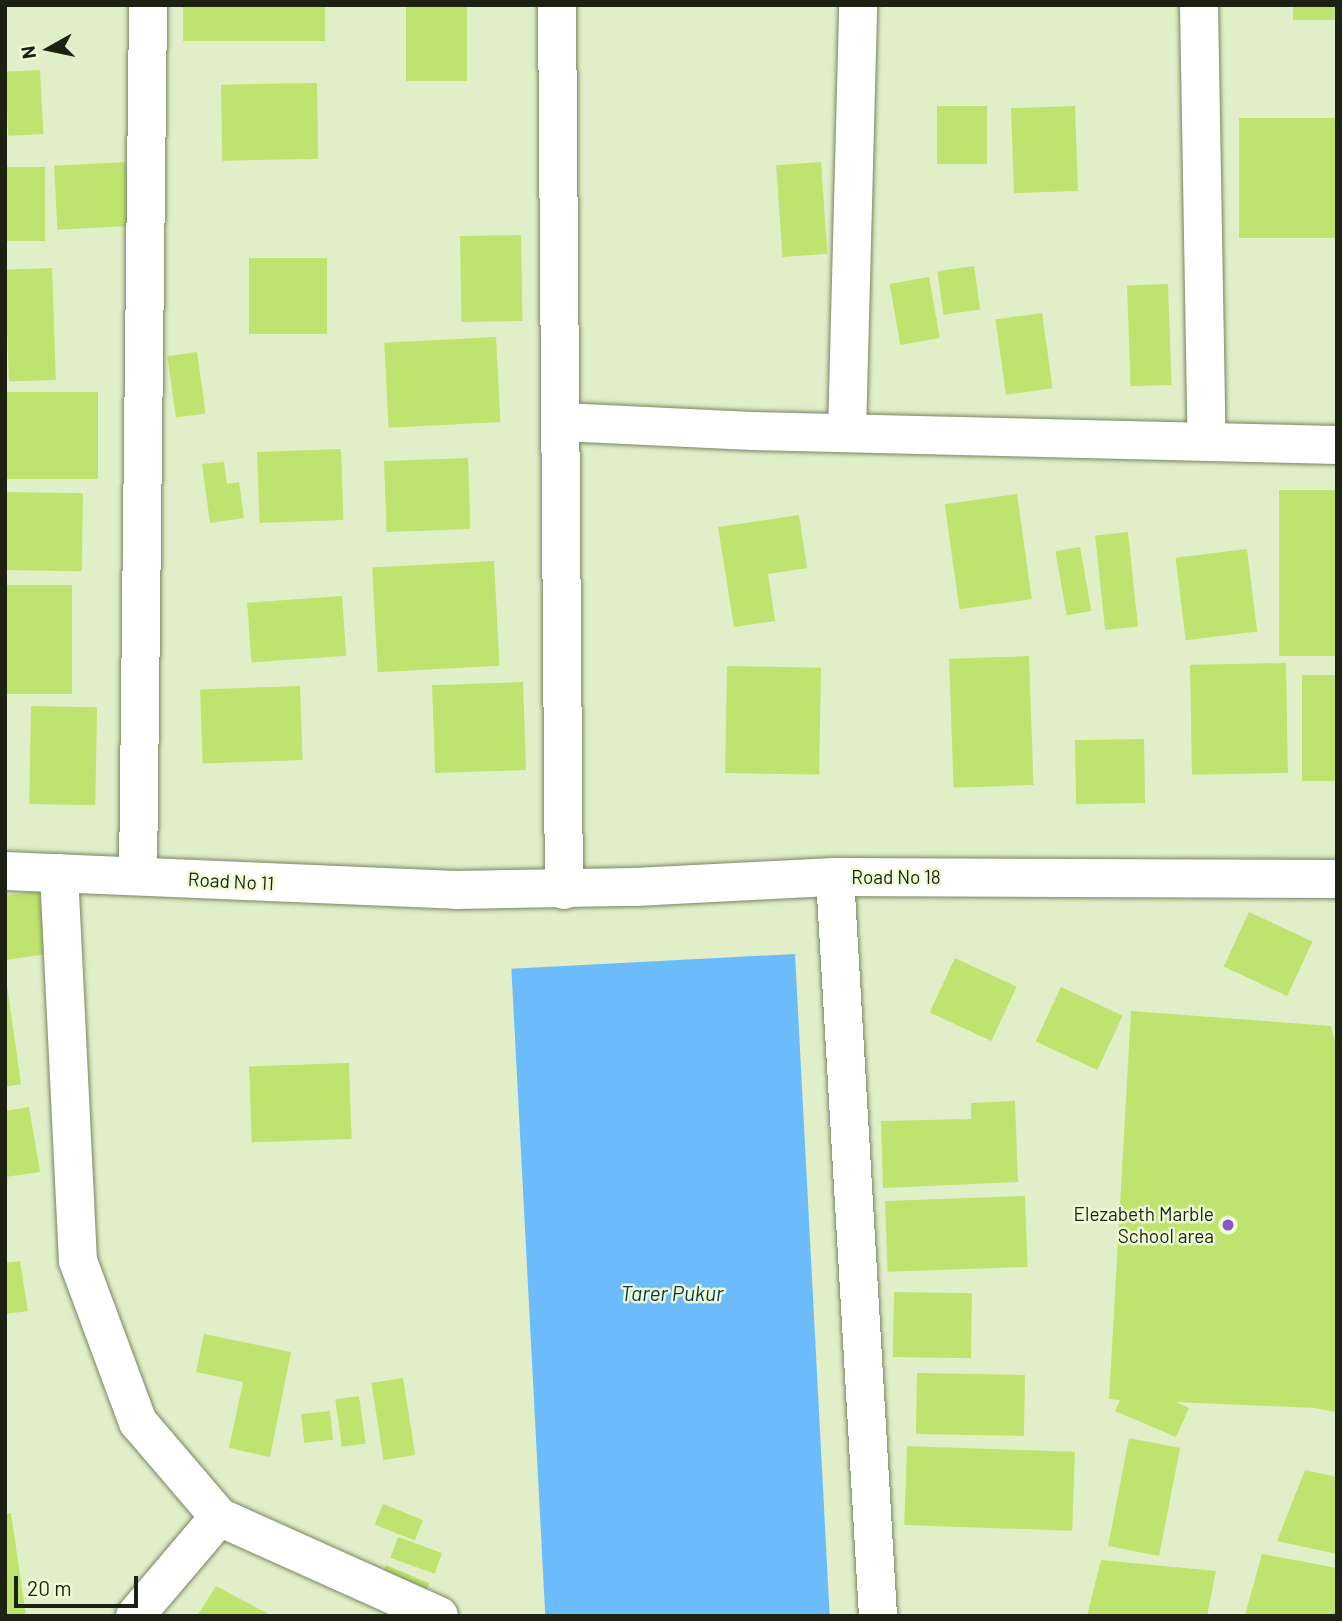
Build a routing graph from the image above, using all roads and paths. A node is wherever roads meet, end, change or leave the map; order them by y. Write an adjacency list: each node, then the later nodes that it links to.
1 (148, 5): 11 (street)
2 (557, 5): 5 (street)
3 (858, 5): 6 (street)
4 (1199, 5): 7 (street)
5 (562, 422): 6 (street); 15 (street)
6 (847, 433): 7 (street)
7 (1208, 442): 8 (street)
8 (1337, 445)
9 (5, 871): 10 (street, Road No 11)
10 (59, 873): 11 (street, Road No 11); 16 (street)
11 (138, 876): 14 (street, Road No 11)
12 (835, 877): 13 (street, Road No 18); 15 (street, Road No 18); 19 (street)
13 (1337, 878)
14 (456, 890): 15 (street, Road No 18)
15 (564, 890)
16 (219, 1517): 17 (street); 18 (street)
17 (135, 1616)
18 (439, 1616)
19 (878, 1616)

